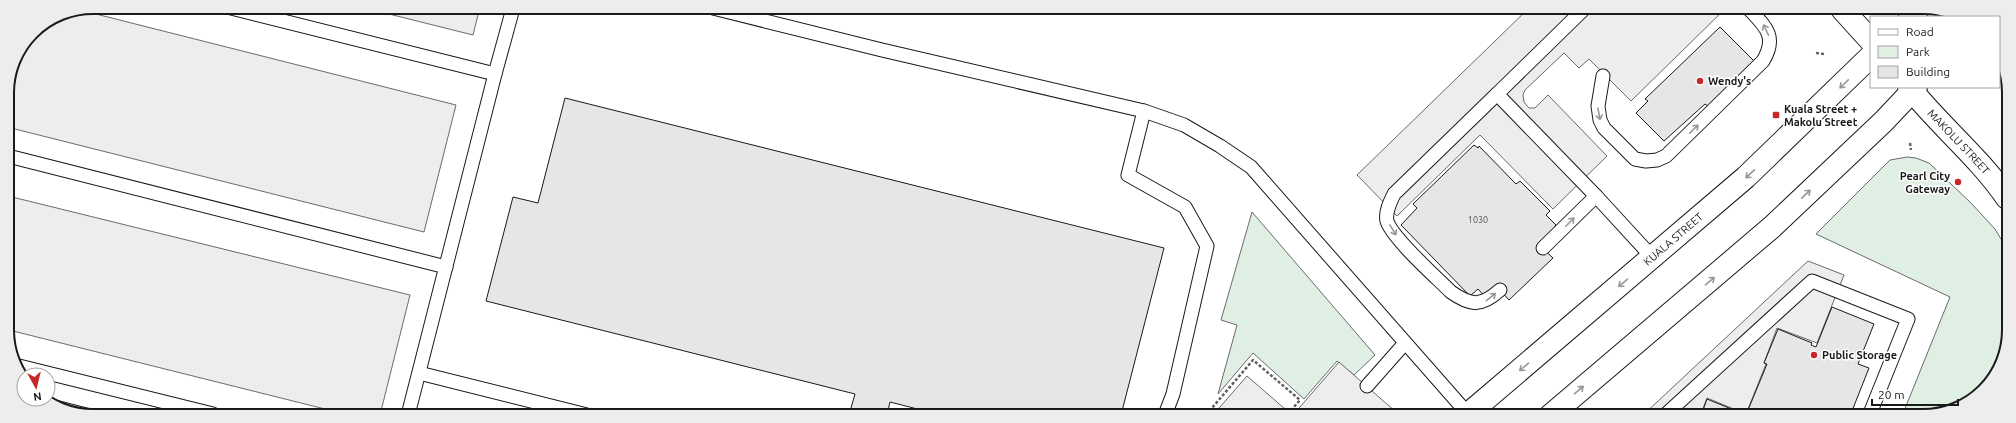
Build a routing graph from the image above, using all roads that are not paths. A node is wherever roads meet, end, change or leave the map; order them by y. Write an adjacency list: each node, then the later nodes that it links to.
1 (255, 14): 9 (lane)
2 (511, 14): 9 (lane)
3 (737, 14): 13 (lane)
4 (1579, 14): 12 (lane)
5 (1754, 14): 10 (lane, one-way to 5)
6 (1847, 14): 7 (main road)
7 (1870, 40)
8 (1870, 57): 18 (main road, KUALA STREET, one-way to 18)
9 (495, 74): 19 (lane)
10 (1603, 76)
11 (1912, 88): 15 (main road, MAKOLU STREET); 31 (main road, one-way to 11)
12 (1497, 94): 16 (lane); 20 (lane, one-way to 20)
13 (1144, 111): 21 (lane); 28 (lane)
14 (14, 158): 19 (lane)
15 (2002, 191)
16 (1596, 196): 17 (lane, one-way to 16); 18 (lane)
17 (1543, 248)
18 (1653, 258): 30 (main road, KUALA STREET, one-way to 30)
19 (446, 266): 23 (lane)
20 (1500, 290)
21 (1405, 343): 24 (lane); 29 (lane)
22 (24, 367): 25 (lane)
23 (419, 373): 26 (lane); 27 (lane)
24 (1367, 386)
25 (193, 409)
26 (410, 409)
27 (563, 409)
28 (1167, 409)
29 (1463, 409)
30 (1475, 409)
31 (1558, 409)
32 (1672, 409): 33 (lane)
33 (1872, 409)

